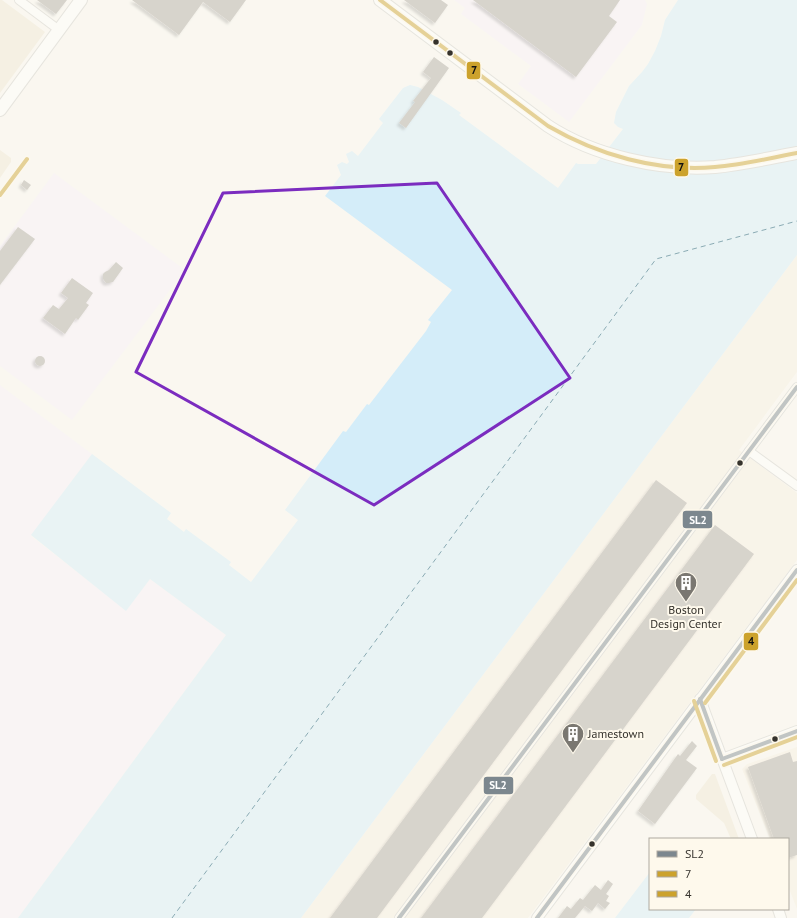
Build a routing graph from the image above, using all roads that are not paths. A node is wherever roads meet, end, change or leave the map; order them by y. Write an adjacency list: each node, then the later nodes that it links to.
1 (19, 0): 4 (street)
2 (81, 0): 4 (main road)
3 (383, 1): 6 (main road)
4 (59, 30): 5 (main road)
5 (0, 110)
6 (797, 153)
7 (797, 387): 8 (street)
8 (749, 450): 9 (street); 15 (street)
9 (797, 486)
10 (797, 570): 11 (street)
11 (700, 700): 13 (street); 16 (street)
12 (797, 731): 13 (street)
13 (722, 759): 14 (street)
14 (752, 838)
15 (399, 918)
16 (537, 918)

